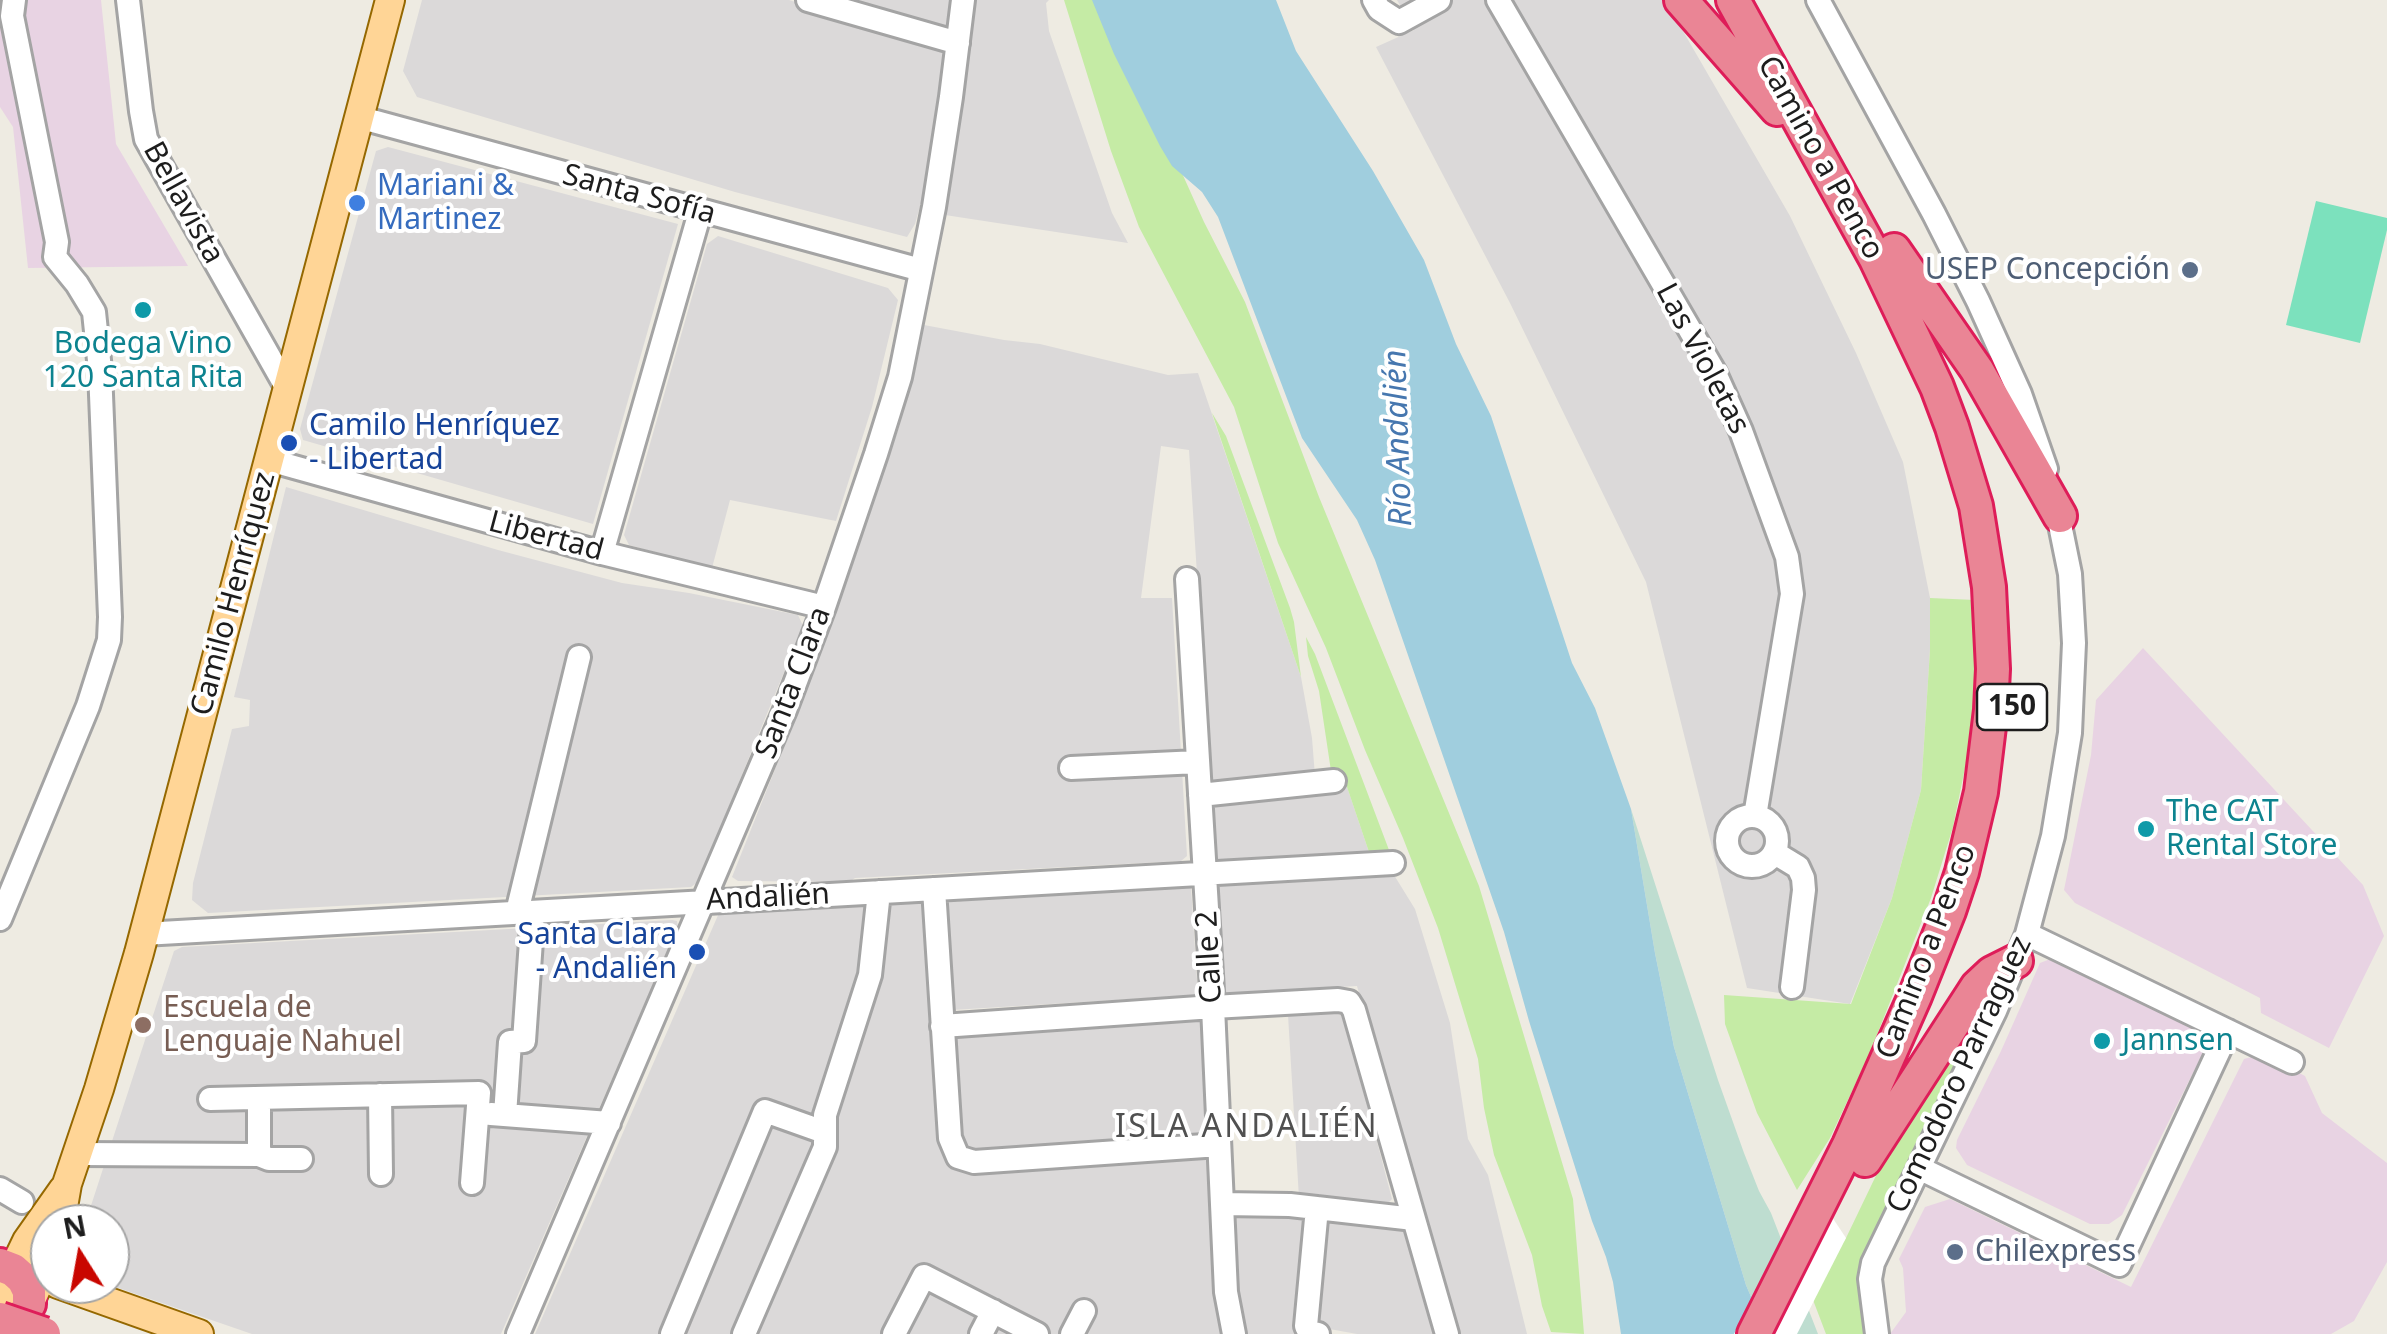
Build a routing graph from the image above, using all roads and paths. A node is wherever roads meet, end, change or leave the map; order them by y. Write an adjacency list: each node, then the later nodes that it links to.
1 (14, 0): 38 (street)
2 (128, 0): 19 (street, Bellavista)
3 (390, 0): 14 (main road, Camilo Henríquez)
4 (808, 0): 13 (street)
5 (963, 0): 13 (street, Santa Clara)
6 (1440, 0): 12 (street)
7 (1498, 0): 30 (street, Las Violetas)
8 (1680, 0): 15 (highway)
9 (1733, 0): 15 (highway, Camino a Penco / 150)
10 (1757, 0): 17 (highway, Camino a Penco / 150)
11 (1818, 0): 21 (street, Comodoro Parraguez)
12 (1383, 3)
13 (958, 44): 18 (street, Santa Clara)
14 (358, 117): 16 (street, Santa Sofía); 19 (main road, Camilo Henríquez)
15 (1829, 175): 67 (highway, Camino a Penco / 150)
16 (700, 212): 18 (street, Santa Sofía); 22 (street)
17 (1894, 250): 21 (highway); 57 (highway, Camino a Penco / 150)
18 (921, 270): 24 (street, Santa Clara)
19 (288, 390): 20 (main road, Camilo Henríquez)
20 (269, 460): 22 (street, Libertad); 39 (main road, Camilo Henríquez)
21 (2060, 516): 40 (street, Comodoro Parraguez)
22 (602, 553): 24 (street, Libertad)
23 (1187, 580): 26 (street, Calle 2)
24 (824, 608): 36 (street, Santa Clara)
25 (579, 658): 37 (street)
26 (1198, 762): 27 (street); 29 (street, Calle 2)
27 (1071, 768)
28 (1334, 781): 29 (street)
29 (1200, 795): 33 (street, Calle 2)
30 (1763, 820): 31 (street); 31 (street)
31 (1776, 852): 41 (street)
32 (1393, 863): 33 (street, Andalién)
33 (1204, 873): 34 (street, Andalién); 42 (street, Calle 2)
34 (934, 888): 35 (street, Andalién); 43 (street)
35 (879, 892): 36 (street, Andalién); 52 (street)
36 (705, 901): 37 (street, Andalién); 51 (street, Santa Clara)
37 (525, 912): 39 (street, Andalién); 50 (street)
38 (0, 919)
39 (143, 934): 54 (main road, Camilo Henríquez)
40 (2022, 947): 44 (street); 57 (highway); 58 (street, Comodoro Parraguez)
41 (1792, 987)
42 (1213, 1007): 43 (street); 53 (street, Calle 2); 68 (street)
43 (942, 1026): 53 (street)
44 (2228, 1031): 45 (street); 58 (street)
45 (2292, 1062)
46 (380, 1095): 47 (street); 49 (street); 59 (street)
47 (259, 1098): 48 (street); 55 (street)
48 (210, 1099)
49 (478, 1103): 50 (street); 60 (street)
50 (505, 1115): 51 (street)
51 (609, 1123): 75 (street, Santa Clara)
52 (824, 1132): 76 (street); 77 (street)
53 (1219, 1145): 65 (street, Calle 2)
54 (78, 1154): 55 (street); 61 (main road, Camilo Henríquez)
55 (258, 1155): 56 (street)
56 (302, 1160)
57 (1865, 1160): 67 (highway, Camino a Penco / 150)
58 (1920, 1168): 87 (street, Comodoro Parraguez)
59 (382, 1174)
60 (472, 1183)
61 (67, 1184): 64 (main road, Camilo Henríquez); 69 (main road, Camilo Henríquez)
62 (0, 1189): 63 (street)
63 (22, 1202)
64 (64, 1204)
65 (1222, 1204): 66 (street); 82 (street, Calle 2)
66 (1316, 1208): 68 (street); 83 (street)
67 (1828, 1211): 85 (highway, Camino a Penco / 150); 86 (highway, Camino a Penco / 150)
68 (1414, 1219): 84 (street)
69 (27, 1284): 72 (main road, Camilo Henríquez); 73 (highway, bridge); 74 (main road)
70 (993, 1311): 78 (street); 79 (street); 80 (street)
71 (1084, 1311): 81 (street)
72 (14, 1334)
73 (44, 1334)
74 (199, 1334)
75 (518, 1334)
76 (672, 1334)
77 (744, 1334)
78 (894, 1334)
79 (980, 1334)
80 (1037, 1334)
81 (1072, 1334)
82 (1234, 1334)
83 (1318, 1334)
84 (1447, 1334)
85 (1754, 1334)
86 (1777, 1334)
87 (1877, 1334)

